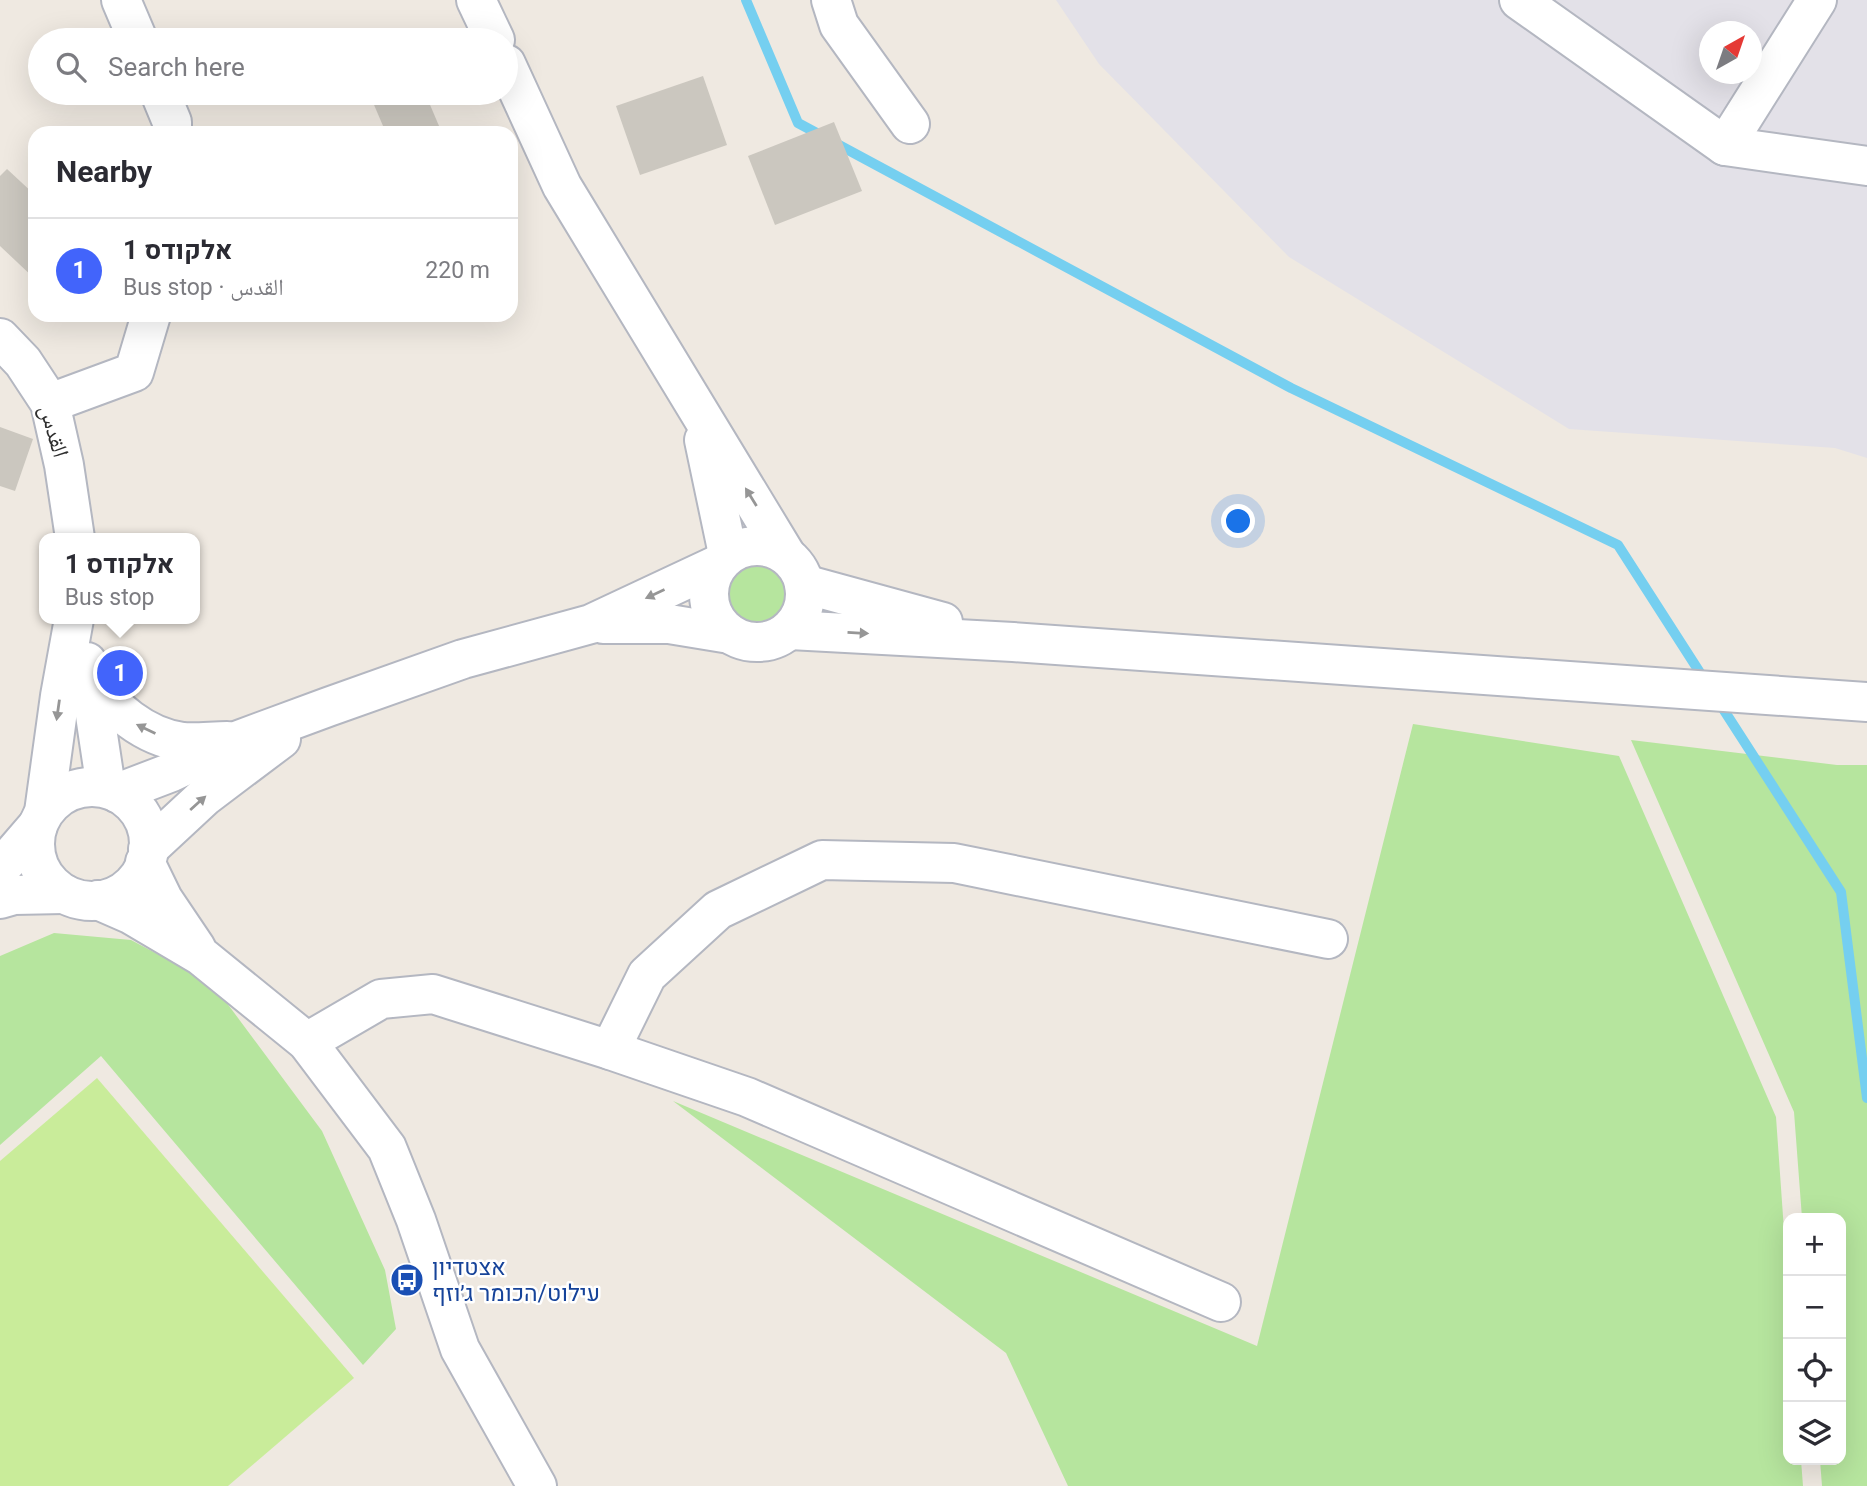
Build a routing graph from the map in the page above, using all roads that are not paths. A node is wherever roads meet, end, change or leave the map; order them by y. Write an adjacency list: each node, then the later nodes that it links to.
1 (121, 0): 6 (street)
2 (476, 0): 7 (street)
3 (831, 0): 10 (street)
4 (1519, 0): 12 (street)
5 (1818, 0): 12 (street)
6 (133, 28)
7 (489, 28)
8 (518, 90): 17 (street)
9 (165, 105): 11 (street)
10 (910, 124)
11 (172, 126)
12 (1725, 146): 13 (street)
13 (1867, 166)
14 (149, 322): 16 (street)
15 (0, 338): 16 (street, القدس)
16 (50, 403): 18 (street, القدس)
17 (697, 411): 19 (street); 20 (street, one-way to 17)
18 (74, 533)
19 (723, 560): 20 (street); 23 (street, one-way to 23); 25 (street)
20 (795, 569): 24 (street); 26 (street)
21 (73, 624): 32 (street, one-way to 32)
22 (81, 624): 27 (street)
23 (591, 624): 25 (street); 29 (street)
24 (790, 630): 25 (street); 26 (street, one-way to 26)
25 (730, 634)
26 (1013, 642): 28 (street)
27 (89, 679): 30 (street, one-way to 27); 31 (street)
28 (1867, 702)
29 (328, 706): 30 (street); 33 (street, one-way to 29)
30 (236, 741): 31 (street)
31 (112, 791): 32 (street); 33 (street)
32 (41, 819): 34 (street); 35 (street)
33 (147, 856): 35 (street); 38 (street)
34 (0, 869)
35 (81, 897): 36 (street); 38 (street)
36 (0, 899)
37 (1328, 939): 40 (street)
38 (201, 956): 39 (street)
39 (307, 1042): 40 (street); 42 (street)
40 (610, 1049): 41 (street)
41 (1222, 1302)
42 (537, 1486)

